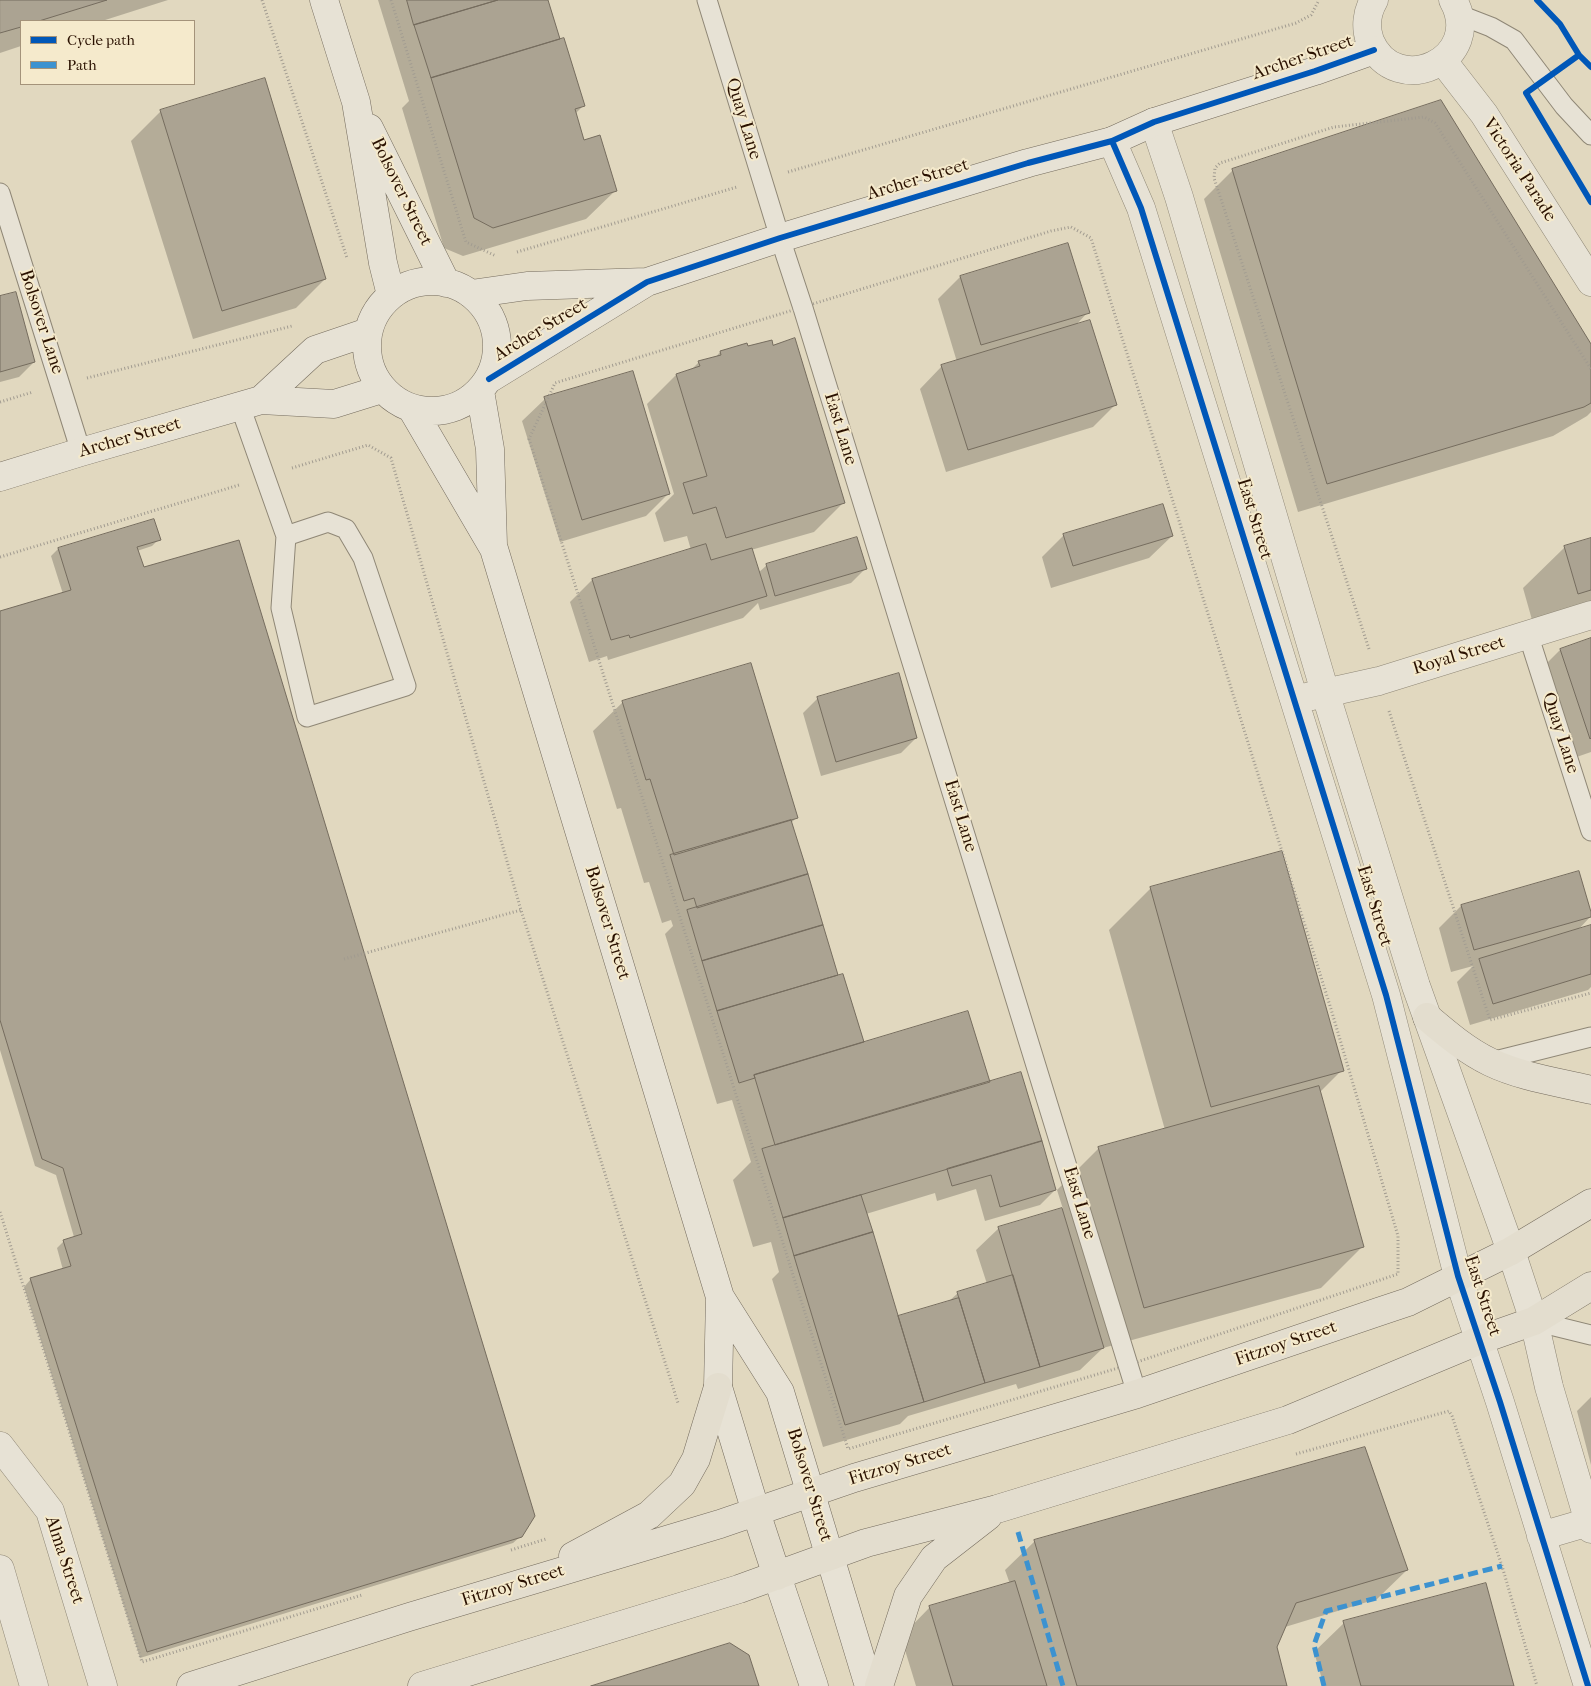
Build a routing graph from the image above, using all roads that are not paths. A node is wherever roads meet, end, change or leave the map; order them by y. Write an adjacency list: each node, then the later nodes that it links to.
1 (324, 0): 7 (street, Bolsover Street)
2 (707, 0): 12 (lane, Quay Lane)
3 (1374, 0): 5 (street)
4 (1456, 8): 6 (street); 9 (lane)
5 (1374, 50): 6 (street); 8 (street, Archer Street)
6 (1443, 61): 15 (street, Victoria Parade)
7 (356, 102): 13 (street, Bolsover Street); 17 (street, Bolsover Street)
8 (1154, 122): 10 (street, Archer Street); 29 (street, East Street)
9 (1591, 135)
10 (1112, 141): 12 (street, Archer Street); 30 (street, East Street)
11 (0, 193): 23 (lane, Bolsover Lane)
12 (780, 238): 14 (street, Archer Street); 45 (lane, East Lane)
13 (446, 282): 16 (street); 17 (street)
14 (647, 282): 16 (street, Archer Street); 19 (street, Archer Street)
15 (1591, 282)
16 (471, 294): 19 (street)
17 (391, 295): 18 (street)
18 (368, 332): 20 (street); 21 (street, Archer Street)
19 (484, 385): 22 (street); 26 (street, Bolsover Street)
20 (382, 389): 21 (street, Archer Street); 22 (street)
21 (250, 403): 23 (street, Archer Street); 25 (lane)
22 (412, 409): 26 (street, Bolsover Street)
23 (81, 452): 24 (street, Archer Street)
24 (0, 478)
25 (286, 536): 25 (lane)
26 (494, 549): 40 (street, Bolsover Street)
27 (1591, 615): 28 (street, Royal Street)
28 (1528, 634): 29 (street, Royal Street); 31 (lane, Quay Lane)
29 (1325, 692): 30 (street, Royal Street); 32 (street, East Street)
30 (1294, 701): 38 (street, East Street)
31 (1591, 831)
32 (1427, 1018): 34 (main road); 37 (street, East Street)
33 (1591, 1037): 34 (lane)
34 (1491, 1062): 35 (main road)
35 (1591, 1090)
36 (1591, 1202): 37 (main road, Fitzroy Street)
37 (1511, 1250): 38 (main road, Fitzroy Street); 41 (street, East Street)
38 (1458, 1276): 43 (street, East Street); 45 (main road, Fitzroy Street)
39 (1591, 1286): 41 (main road)
40 (720, 1298): 44 (street, Bolsover Street); 47 (street, Bolsover Street)
41 (1534, 1321): 42 (lane); 43 (main road); 50 (street, East Street)
42 (1591, 1335)
43 (1480, 1340): 48 (main road); 51 (street, East Street)
44 (718, 1387): 49 (street, Bolsover Street); 55 (main road)
45 (1137, 1394): 47 (main road, Fitzroy Street)
46 (0, 1446): 58 (street, Alma Street)
47 (811, 1493): 49 (main road, Fitzroy Street); 52 (street, Bolsover Street)
48 (997, 1509): 52 (main road); 63 (main road)
49 (756, 1512): 54 (main road, Bolsover Street); 55 (main road, Fitzroy Street)
50 (1590, 1526): 51 (street, East Street)
51 (1541, 1536): 64 (street, East Street)
52 (830, 1557): 54 (main road); 62 (street, Bolsover Street)
53 (0, 1569): 57 (street)
54 (777, 1576): 56 (main road); 61 (street, Bolsover Street)
55 (518, 1584): 59 (main road, Fitzroy Street)
56 (453, 1682): 60 (main road)
57 (34, 1686)
58 (103, 1686)
59 (191, 1686)
60 (422, 1686)
61 (814, 1686)
62 (869, 1686)
63 (879, 1686)
64 (1588, 1686)

